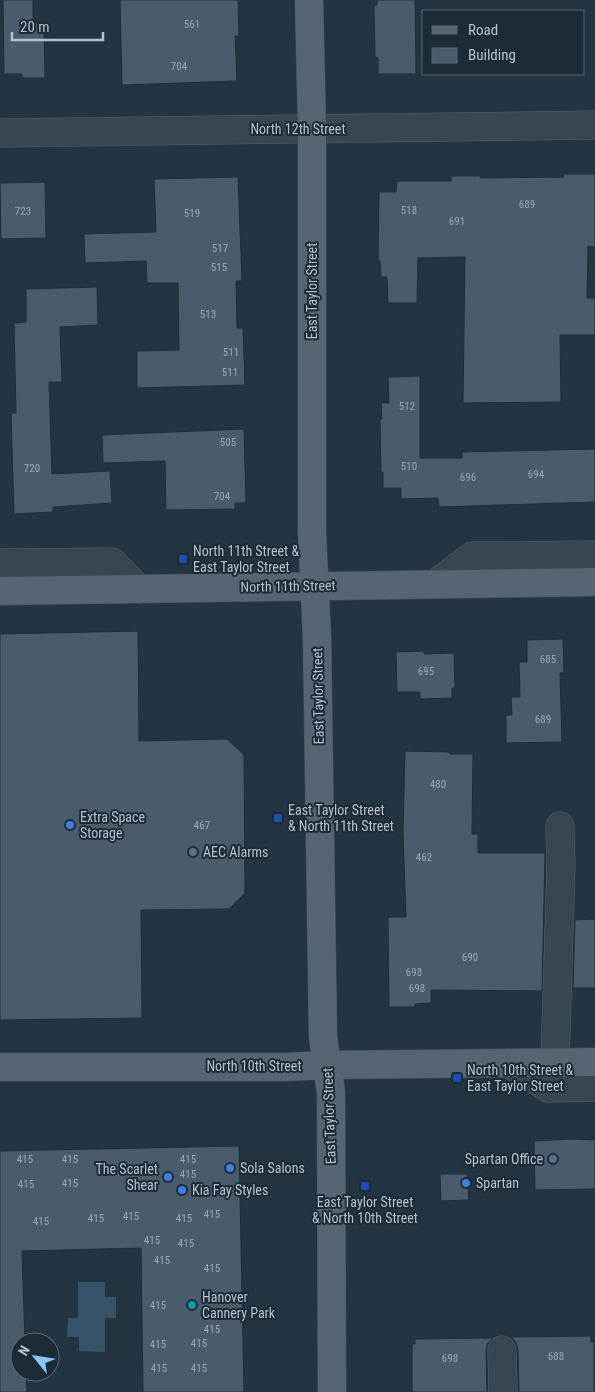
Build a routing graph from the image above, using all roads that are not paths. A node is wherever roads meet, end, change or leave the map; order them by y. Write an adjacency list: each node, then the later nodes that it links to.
1 (309, 0): 3 (main road, East Taylor Street)
2 (595, 125): 3 (street, North 12th Street)
3 (312, 128): 4 (street, North 12th Street); 9 (main road, East Taylor Street)
4 (0, 133)
5 (595, 555): 8 (street)
6 (0, 563): 10 (street)
7 (595, 582): 8 (main road, North 11th Street)
8 (436, 584): 9 (main road, North 11th Street)
9 (315, 586): 10 (main road, North 11th Street); 16 (main road, East Taylor Street)
10 (139, 589): 11 (main road, North 11th Street)
11 (0, 591)
12 (560, 826): 15 (street)
13 (595, 1062): 15 (main road, North 10th Street)
14 (508, 1063): 15 (main road, North 10th Street); 16 (main road, North 10th Street); 18 (street)
15 (555, 1063)
16 (328, 1065): 17 (main road, North 10th Street); 20 (main road, East Taylor Street)
17 (0, 1068)
18 (595, 1087)
19 (502, 1350): 21 (street)
20 (332, 1392)
21 (503, 1392)

